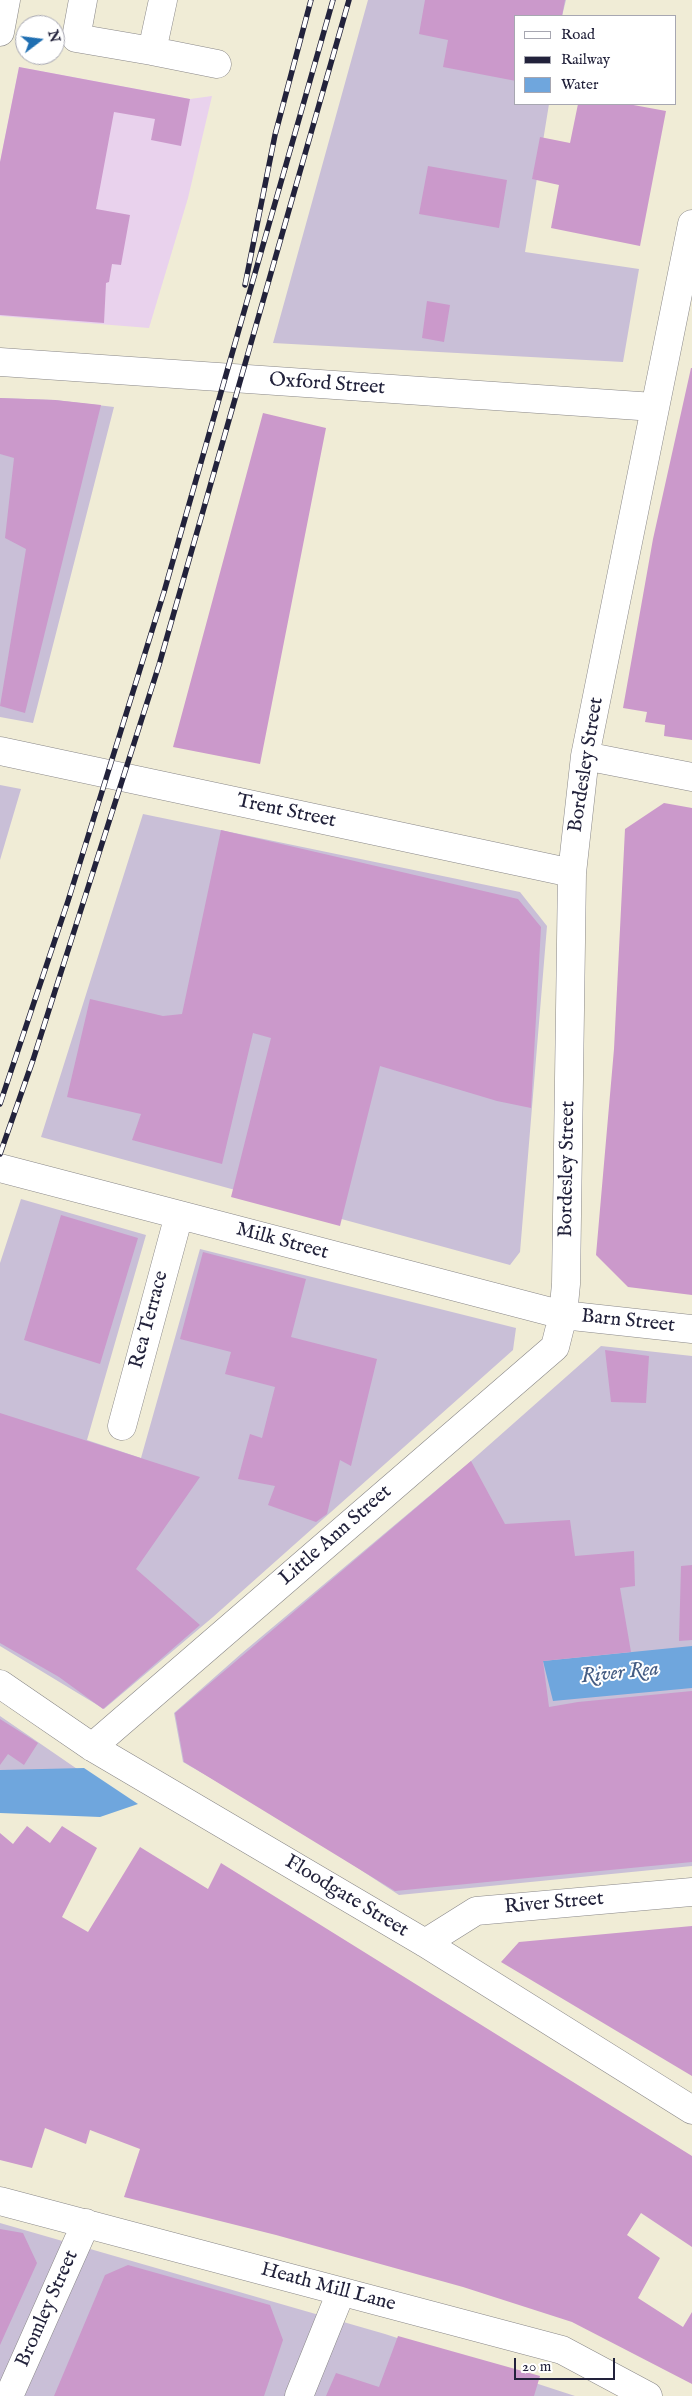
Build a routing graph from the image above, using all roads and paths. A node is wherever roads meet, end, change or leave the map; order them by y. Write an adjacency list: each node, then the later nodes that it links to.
1 (6, 0): 4 (street)
2 (83, 0): 5 (street)
3 (163, 0): 5 (street)
4 (0, 32)
5 (152, 51): 6 (street)
6 (217, 64)
7 (692, 224): 9 (street, Bordesley Street)
8 (0, 362): 9 (street, Oxford Street)
9 (654, 407): 11 (street, Bordesley Street)
10 (0, 751): 13 (street, Trent Street)
11 (585, 756): 12 (street); 13 (street, Bordesley Street)
12 (692, 777)
13 (572, 873): 16 (street, Bordesley Street)
14 (0, 1168): 15 (street, Milk Street)
15 (179, 1215): 16 (street, Milk Street); 18 (street, Rea Terrace)
16 (563, 1315): 17 (street, Barn Street); 20 (street, Little Ann Street)
17 (692, 1328)
18 (122, 1426)
19 (0, 1684): 20 (street, Floodgate Street)
20 (92, 1747): 22 (street, Floodgate Street)
21 (692, 1892): 22 (street, River Street)
22 (425, 1944): 23 (street, Floodgate Street)
23 (692, 2110)
24 (0, 2200): 25 (street, Heath Mill Lane)
25 (86, 2222): 26 (street, Heath Mill Lane); 27 (street, Bromley Street)
26 (341, 2292): 28 (street); 29 (street, Heath Mill Lane)
27 (9, 2396)
28 (299, 2396)
29 (648, 2396)

